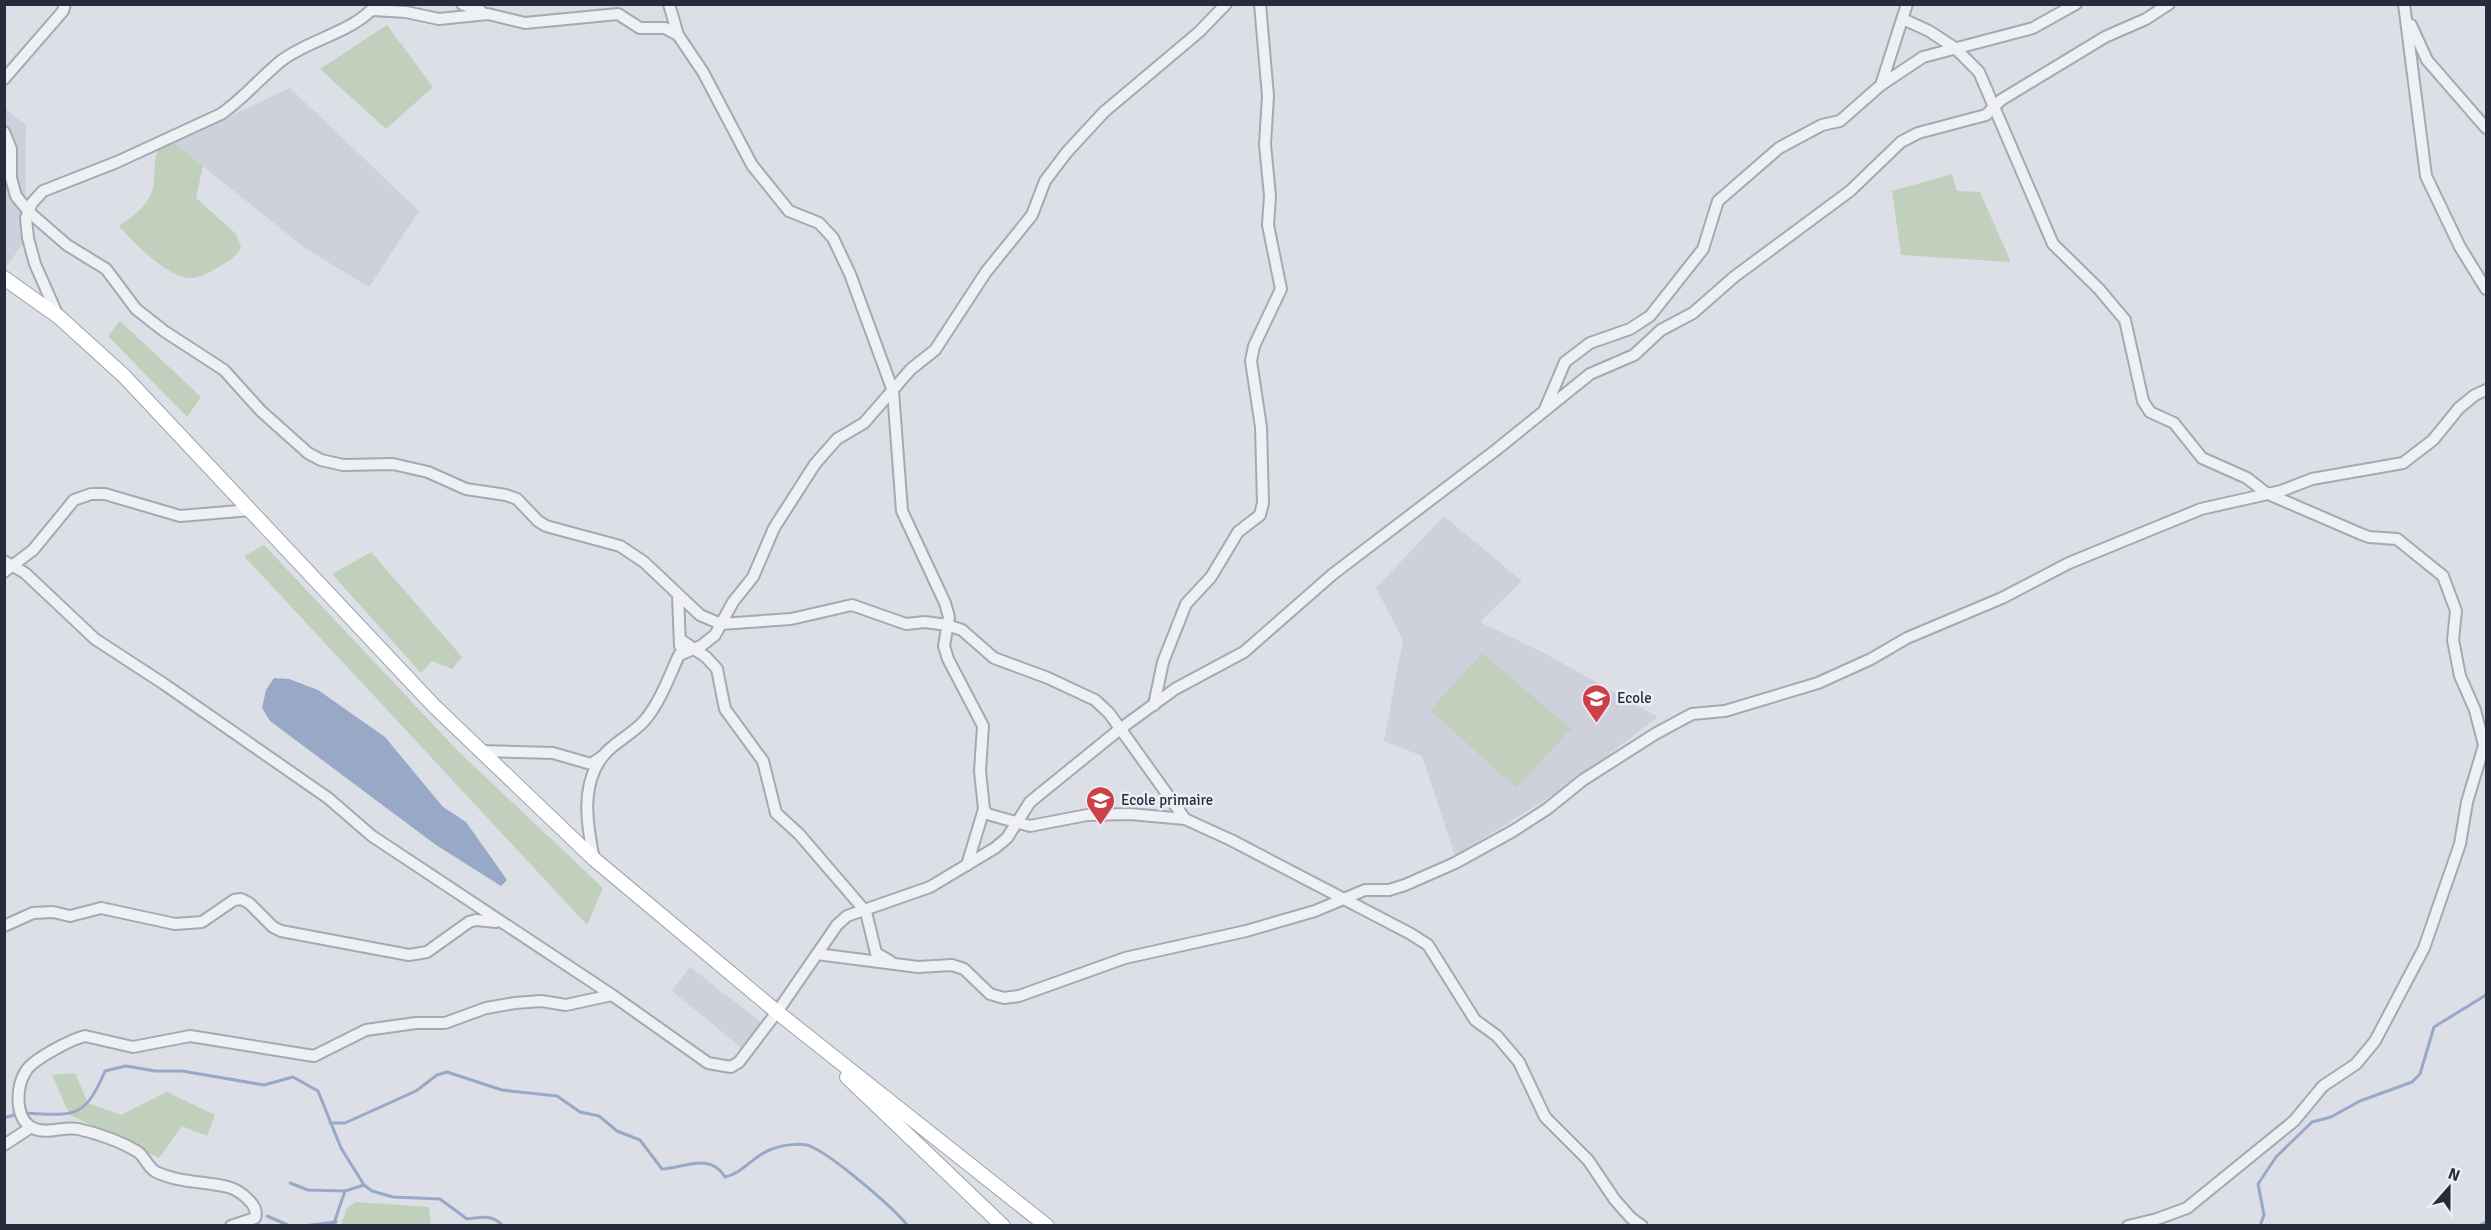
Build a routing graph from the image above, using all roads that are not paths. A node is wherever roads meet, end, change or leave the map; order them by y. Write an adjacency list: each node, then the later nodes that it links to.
1 (65, 4): 15 (street)
2 (462, 4): 11 (street)
3 (669, 4): 13 (street)
4 (1226, 4): 25 (street)
5 (1260, 4): 36 (street)
6 (1907, 4): 12 (street)
7 (2076, 4): 14 (street)
8 (2169, 4): 17 (street)
9 (2404, 6): 18 (street); 22 (street)
10 (375, 7): 11 (street); 20 (street)
11 (488, 14): 13 (street)
12 (1904, 19): 14 (street); 16 (street)
13 (678, 35): 25 (street)
14 (1955, 48): 16 (street); 17 (street)
15 (4, 79)
16 (1881, 85): 26 (street)
17 (1994, 106): 26 (street); 27 (street)
18 (2487, 128)
19 (4, 132): 20 (street)
20 (29, 212): 23 (street); 30 (street)
21 (4, 278): 23 (main road)
22 (2487, 289)
23 (58, 317): 28 (main road)
24 (2487, 390): 27 (street)
25 (893, 391): 31 (street); 32 (street)
26 (1543, 412): 36 (street)
27 (2266, 493): 38 (street); 46 (street)
28 (251, 510): 29 (street); 39 (main road)
29 (7, 566): 48 (street)
30 (678, 597): 31 (street); 33 (street)
31 (721, 624): 32 (street); 34 (street)
32 (947, 626): 37 (street); 41 (street)
33 (681, 640): 34 (street); 35 (street)
34 (693, 648): 35 (street); 47 (street)
35 (679, 655): 40 (street)
36 (1154, 705): 37 (street)
37 (1120, 729): 42 (street); 43 (street)
38 (2486, 742): 60 (street)
39 (480, 751): 40 (street); 44 (main road)
40 (603, 756): 44 (street)
41 (984, 809): 43 (street); 45 (street)
42 (1185, 819): 43 (street); 46 (street)
43 (1016, 824): 45 (street)
44 (594, 859): 53 (main road)
45 (967, 865): 47 (street)
46 (1345, 899): 51 (street); 59 (street)
47 (864, 909): 50 (street); 51 (street)
48 (499, 922): 49 (street); 52 (street)
49 (4, 926)
50 (817, 954): 51 (street); 53 (street)
51 (896, 964)
52 (612, 995): 53 (street); 54 (street)
53 (777, 1012): 57 (main road); 58 (main road)
54 (30, 1128): 55 (street); 56 (street)
55 (4, 1145)
56 (231, 1226)
57 (1003, 1226)
58 (1047, 1226)
59 (1642, 1226)
60 (2127, 1226)

